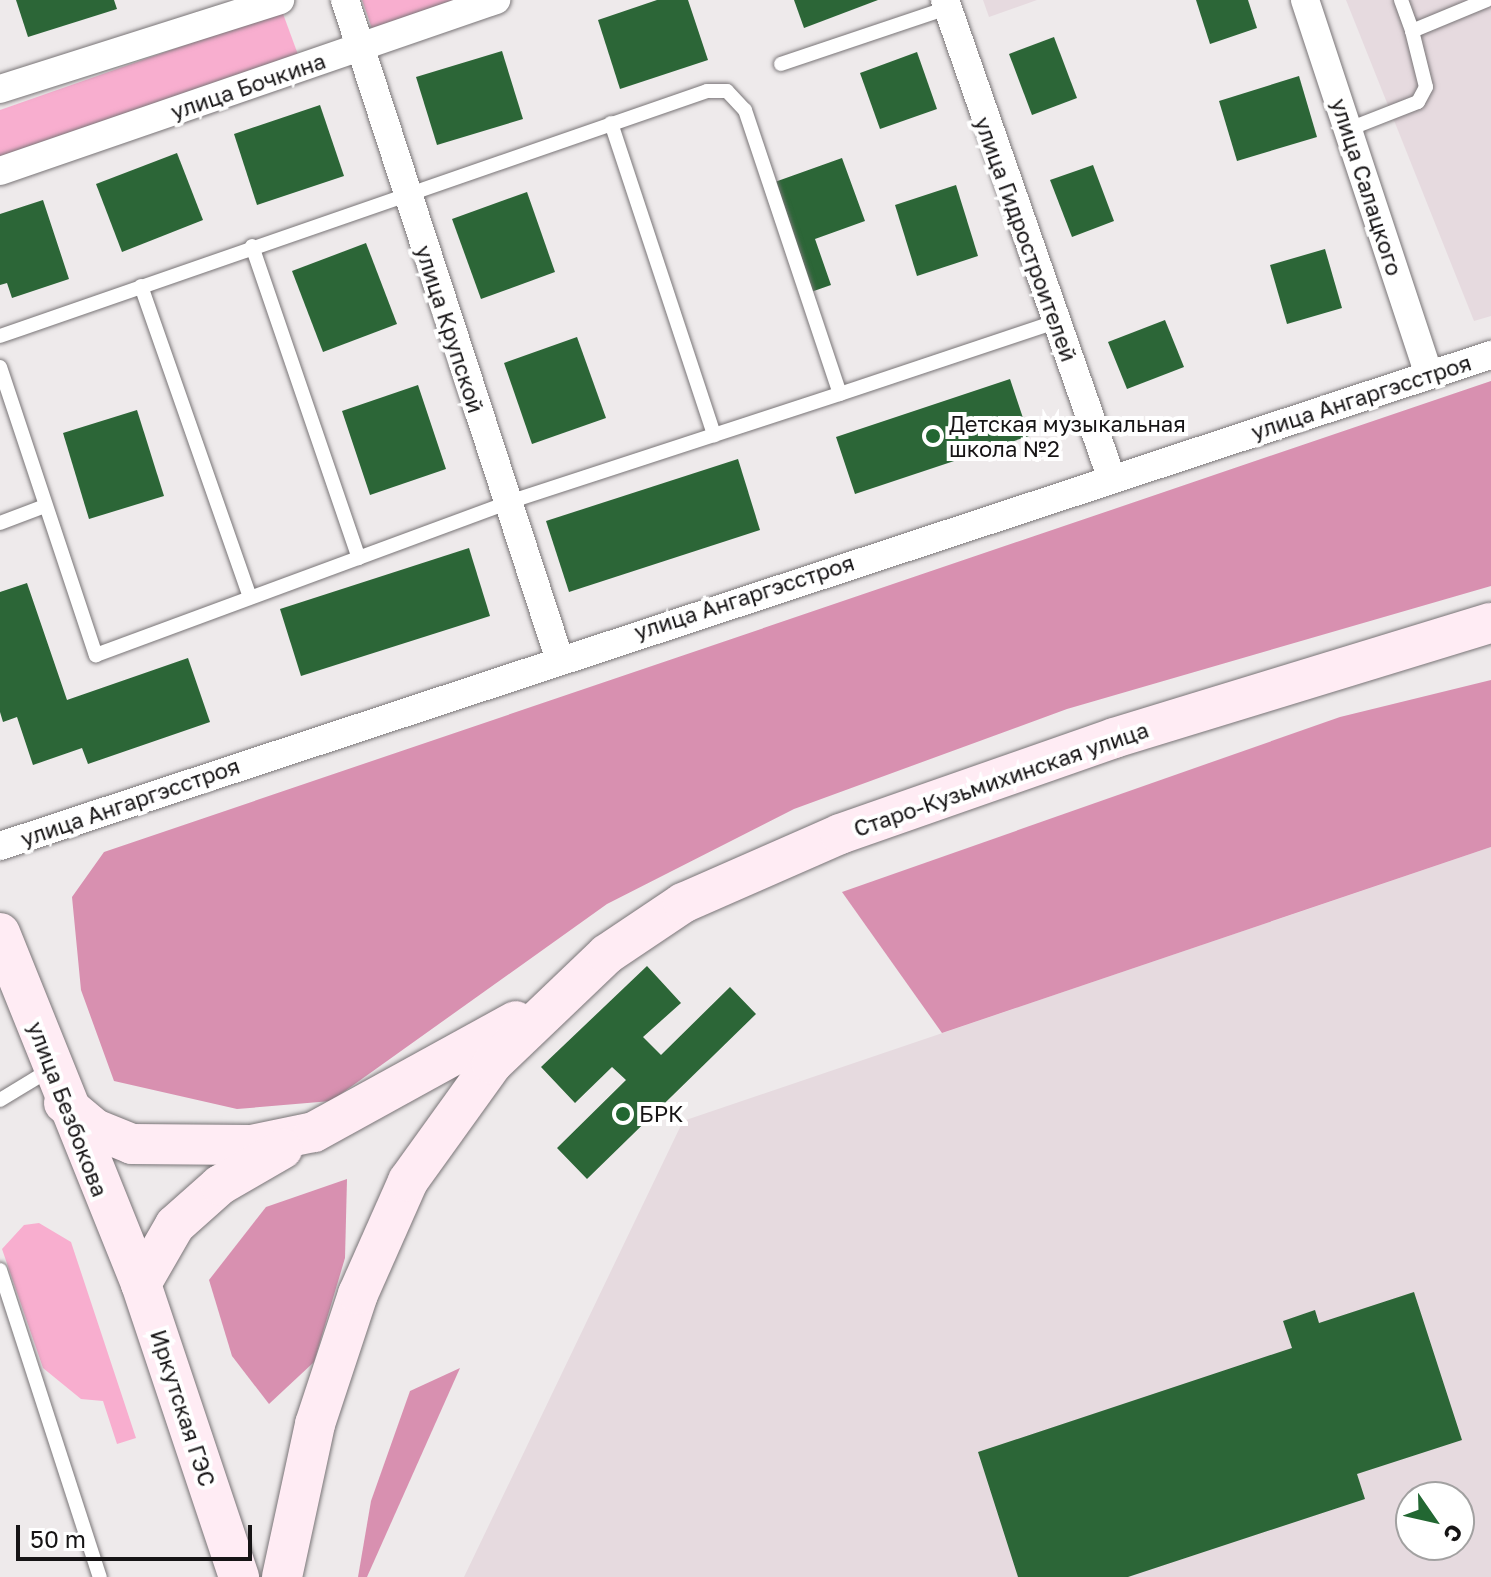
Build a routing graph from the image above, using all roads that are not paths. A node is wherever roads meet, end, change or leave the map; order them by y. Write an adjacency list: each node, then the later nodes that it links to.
1 (280, 0): 11 (street)
2 (345, 0): 9 (street, улица Крупской)
3 (496, 0): 9 (street, улица Бочкина)
4 (1305, 0): 13 (street, улица Салацкого)
5 (1401, 0): 8 (lane)
6 (1487, 0): 8 (lane)
7 (946, 4): 10 (lane); 18 (street, улица Гидростроителей)
8 (1412, 31): 13 (lane)
9 (359, 47): 14 (street, улица Бочкина); 15 (street, улица Крупской)
10 (781, 64)
11 (0, 89)
12 (611, 123): 15 (lane); 23 (lane); 24 (lane)
13 (1349, 129): 22 (street, улица Салацкого)
14 (0, 171)
15 (406, 192): 16 (lane); 26 (street, улица Крупской)
16 (252, 246): 17 (lane); 29 (lane)
17 (141, 286): 19 (lane); 30 (lane)
18 (1055, 322): 23 (lane); 25 (street, улица Гидростроителей)
19 (0, 336)
20 (1491, 355): 22 (street, улица Ангаргэсстроя)
21 (0, 367): 27 (lane)
22 (1429, 375): 25 (street, улица Ангаргэсстроя)
23 (840, 394): 24 (lane)
24 (714, 435): 26 (lane)
25 (1111, 477): 32 (street, улица Ангаргэсстроя)
26 (506, 503): 29 (lane); 32 (street, улица Крупской)
27 (45, 506): 28 (lane); 30 (lane)
28 (0, 523)
29 (359, 558): 30 (lane)
30 (250, 598)
31 (1491, 623): 35 (main road, Старо-Кузьмихинская улица)
32 (559, 658): 33 (street, улица Ангаргэсстроя)
33 (0, 846)
34 (0, 933): 36 (main road, улица Безбокова)
35 (545, 1006): 38 (main road); 43 (main road)
36 (57, 1085): 37 (lane); 38 (main road); 40 (main road, улица Безбокова)
37 (0, 1100)
38 (314, 1132): 40 (main road)
39 (0, 1270): 41 (lane)
40 (141, 1284): 42 (main road, Иркутская ГЭС)
41 (100, 1577)
42 (239, 1577)
43 (282, 1577)

